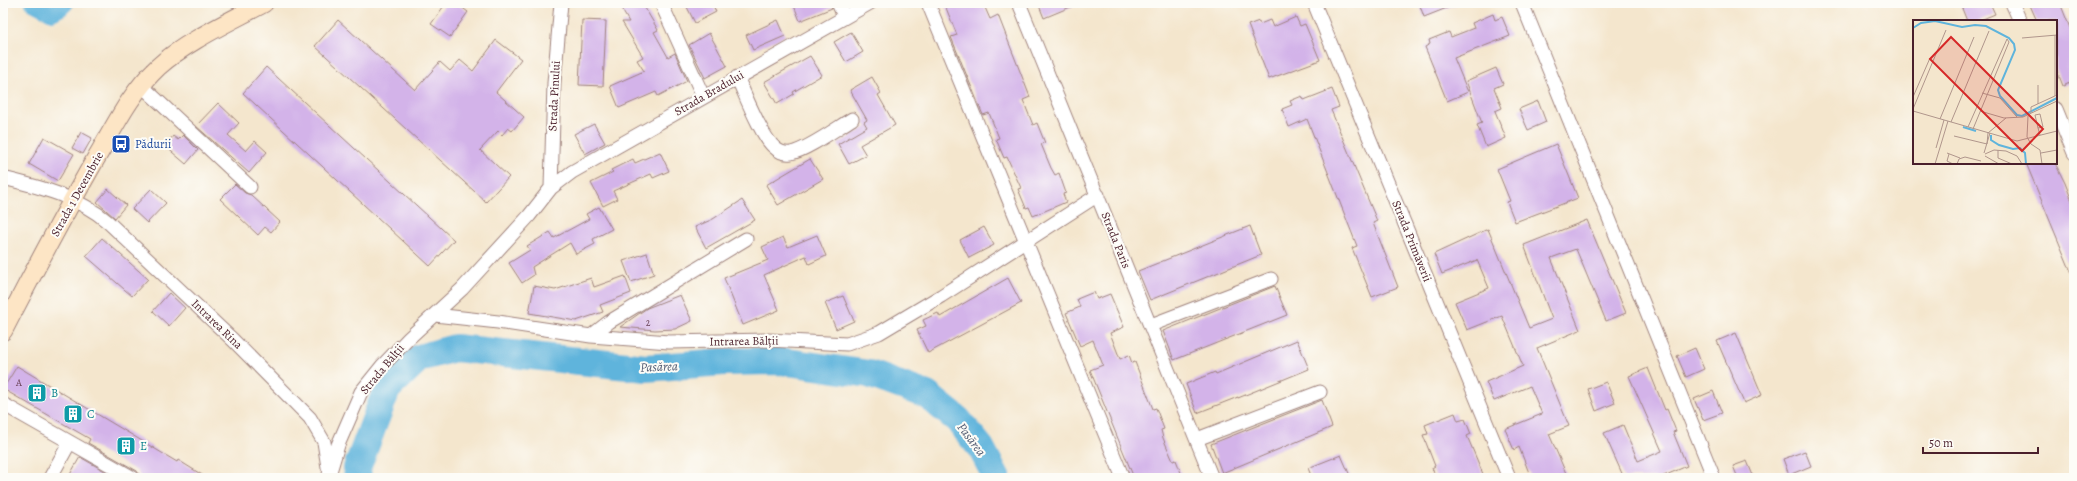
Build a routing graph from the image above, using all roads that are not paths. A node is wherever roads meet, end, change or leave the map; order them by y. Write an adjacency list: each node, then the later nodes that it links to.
1 (264, 3): 14 (main road, Strada 1 Decembrie)
2 (561, 3): 21 (street, Strada Pinului)
3 (661, 3): 15 (street)
4 (838, 3): 11 (street)
5 (870, 3): 11 (street, Strada Bradului)
6 (928, 3): 25 (street)
7 (1019, 3): 22 (street, Strada Paris)
8 (1314, 3): 40 (street, Strada Primăverii)
9 (1522, 3): 41 (street)
10 (2012, 3): 12 (street)
11 (844, 16): 13 (street, Strada Bradului)
12 (2020, 20)
13 (737, 77): 15 (street, Strada Bradului); 17 (street)
14 (141, 85): 20 (street); 23 (main road, Strada 1 Decembrie)
15 (703, 96): 21 (street, Strada Bradului)
16 (2057, 111): 18 (street)
17 (852, 118)
18 (2074, 153)
19 (3, 178): 23 (street, Intrarea Rina)
20 (250, 187)
21 (551, 188): 27 (street, Strada Bradului)
22 (1098, 196): 25 (street, Intrarea Bălții); 28 (street, Strada Paris)
23 (73, 199): 29 (main road, Strada 1 Decembrie); 35 (street, Intrarea Rina)
24 (746, 239): 30 (street)
25 (1027, 242): 30 (street, Intrarea Bălții); 38 (street)
26 (1271, 279): 28 (street)
27 (435, 315): 30 (street, Intrarea Bălții); 35 (street, Strada Bălții)
28 (1151, 325): 33 (street, Strada Paris)
29 (3, 331)
30 (591, 336)
31 (1320, 392): 33 (street)
32 (3, 404): 34 (street)
33 (1197, 439): 39 (street, Strada Paris)
34 (70, 442): 36 (street); 37 (street)
35 (328, 476)
36 (50, 478)
37 (133, 478)
38 (1123, 478)
39 (1212, 478)
40 (1509, 478)
41 (1714, 478)

